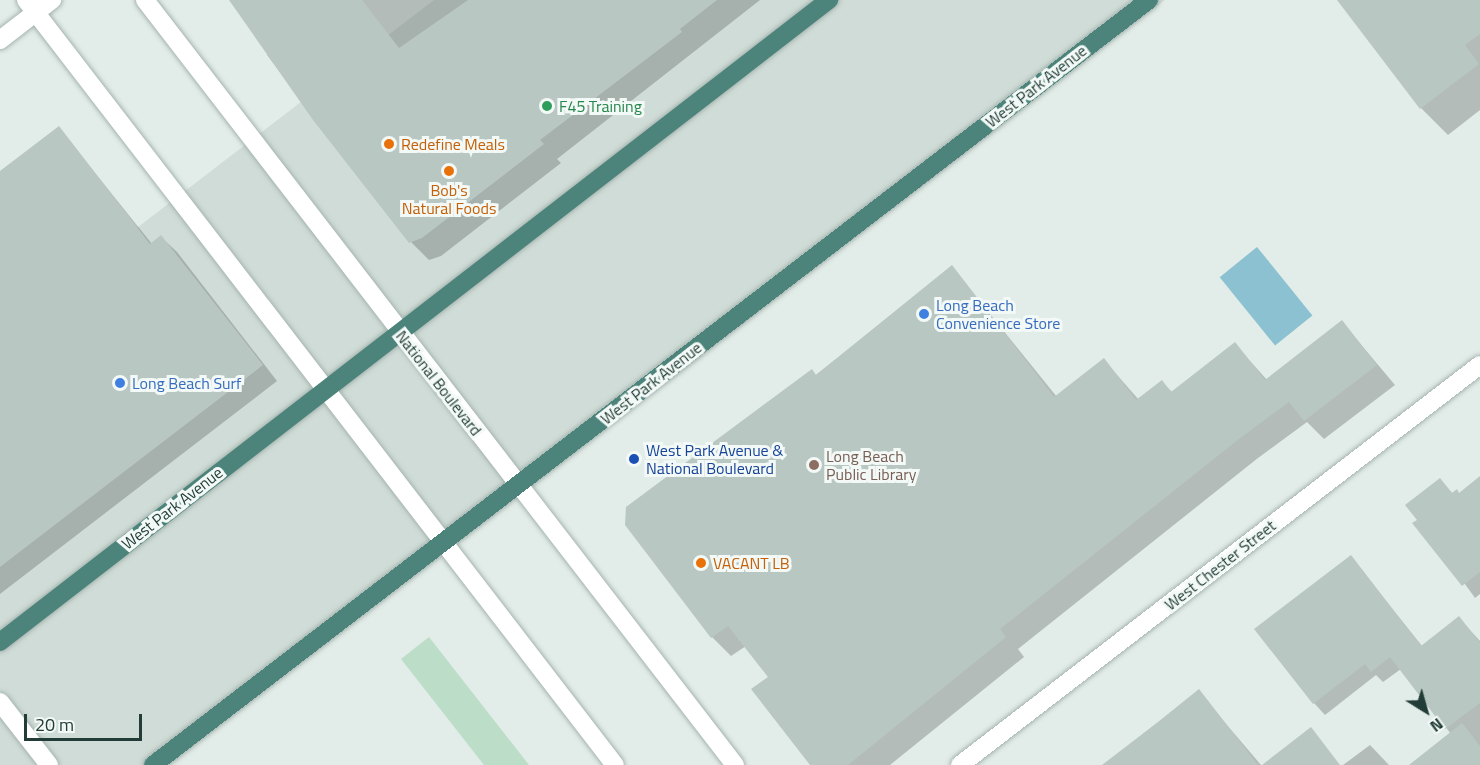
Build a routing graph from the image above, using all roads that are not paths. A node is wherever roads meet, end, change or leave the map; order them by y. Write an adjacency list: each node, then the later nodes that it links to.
1 (52, 0): 5 (street)
2 (145, 0): 7 (street, National Boulevard)
3 (829, 0): 7 (highway, West Park Avenue)
4 (1149, 0): 10 (highway, West Park Avenue)
5 (31, 6): 6 (street); 9 (street)
6 (0, 40)
7 (400, 332): 9 (highway, West Park Avenue); 10 (street, National Boulevard)
8 (1480, 365): 18 (street, West Chester Street)
9 (325, 390): 11 (street); 12 (highway, West Park Avenue)
10 (518, 485): 11 (highway, West Park Avenue); 17 (street, National Boulevard)
11 (443, 542): 15 (highway, West Park Avenue); 16 (street)
12 (0, 642)
13 (0, 702): 14 (street)
14 (49, 765)
15 (153, 765)
16 (615, 765)
17 (735, 765)
18 (960, 765)

